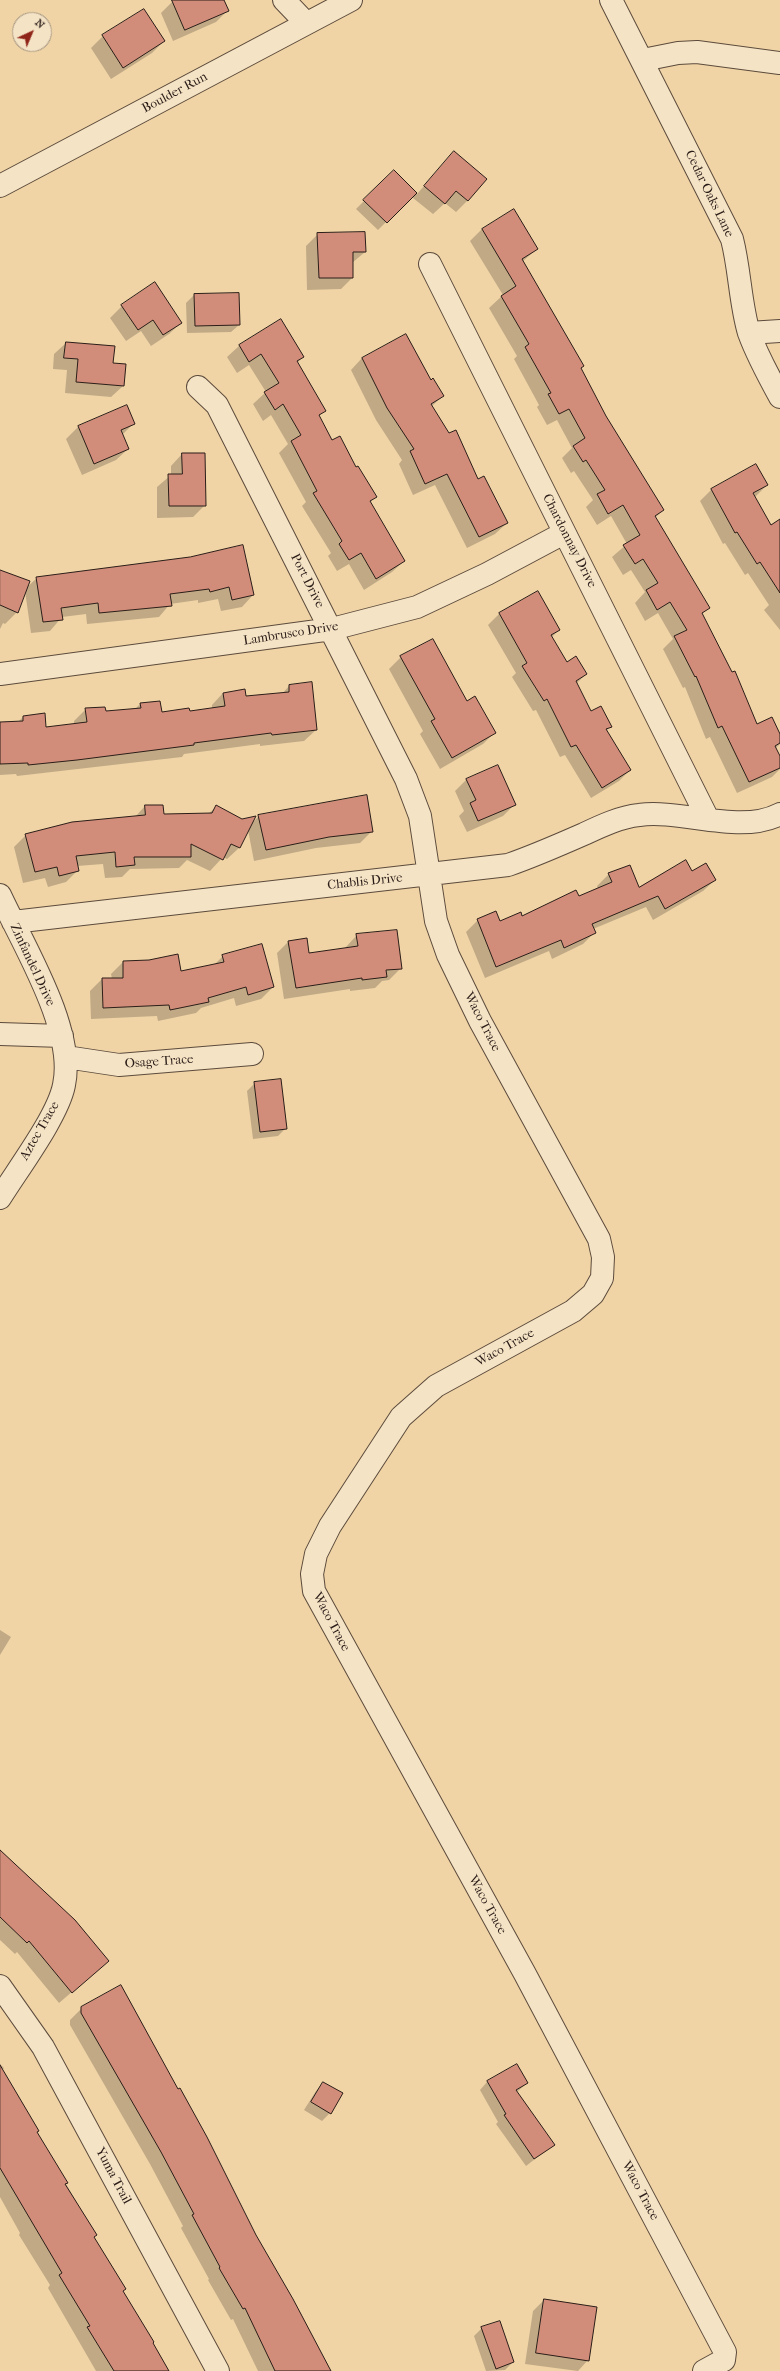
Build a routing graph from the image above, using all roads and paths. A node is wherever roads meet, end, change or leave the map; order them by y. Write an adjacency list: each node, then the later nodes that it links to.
1 (284, 0): 4 (street)
2 (351, 0): 4 (street, Boulder Run)
3 (611, 0): 5 (street, Cedar Oaks Lane)
4 (306, 24): 7 (street, Boulder Run)
5 (643, 60): 6 (street); 10 (street, Cedar Oaks Lane)
6 (780, 63)
7 (0, 186)
8 (430, 264): 13 (street, Chardonnay Drive)
9 (780, 331): 10 (street)
10 (749, 333): 12 (street, Cedar Oaks Lane)
11 (198, 387): 14 (street, Port Drive)
12 (780, 397)
13 (564, 533): 14 (street, Lambrusco Drive); 17 (street, Chardonnay Drive)
14 (332, 629): 15 (street, Lambrusco Drive); 18 (street, Port Drive)
15 (0, 674)
16 (775, 816): 17 (street, Chablis Drive)
17 (708, 819): 18 (street, Chablis Drive)
18 (430, 875): 20 (street, Chablis Drive); 27 (street, Waco Trace)
19 (0, 895): 20 (street, Zinfandel Drive)
20 (13, 922): 22 (street, Zinfandel Drive)
21 (0, 1034): 22 (street, Osage Trace)
22 (64, 1047): 23 (street, Osage Trace); 24 (street, Aztec Trace)
23 (252, 1054)
24 (0, 1198)
25 (0, 1986): 26 (street, Yuma Trail)
26 (218, 2371)
27 (704, 2371)

